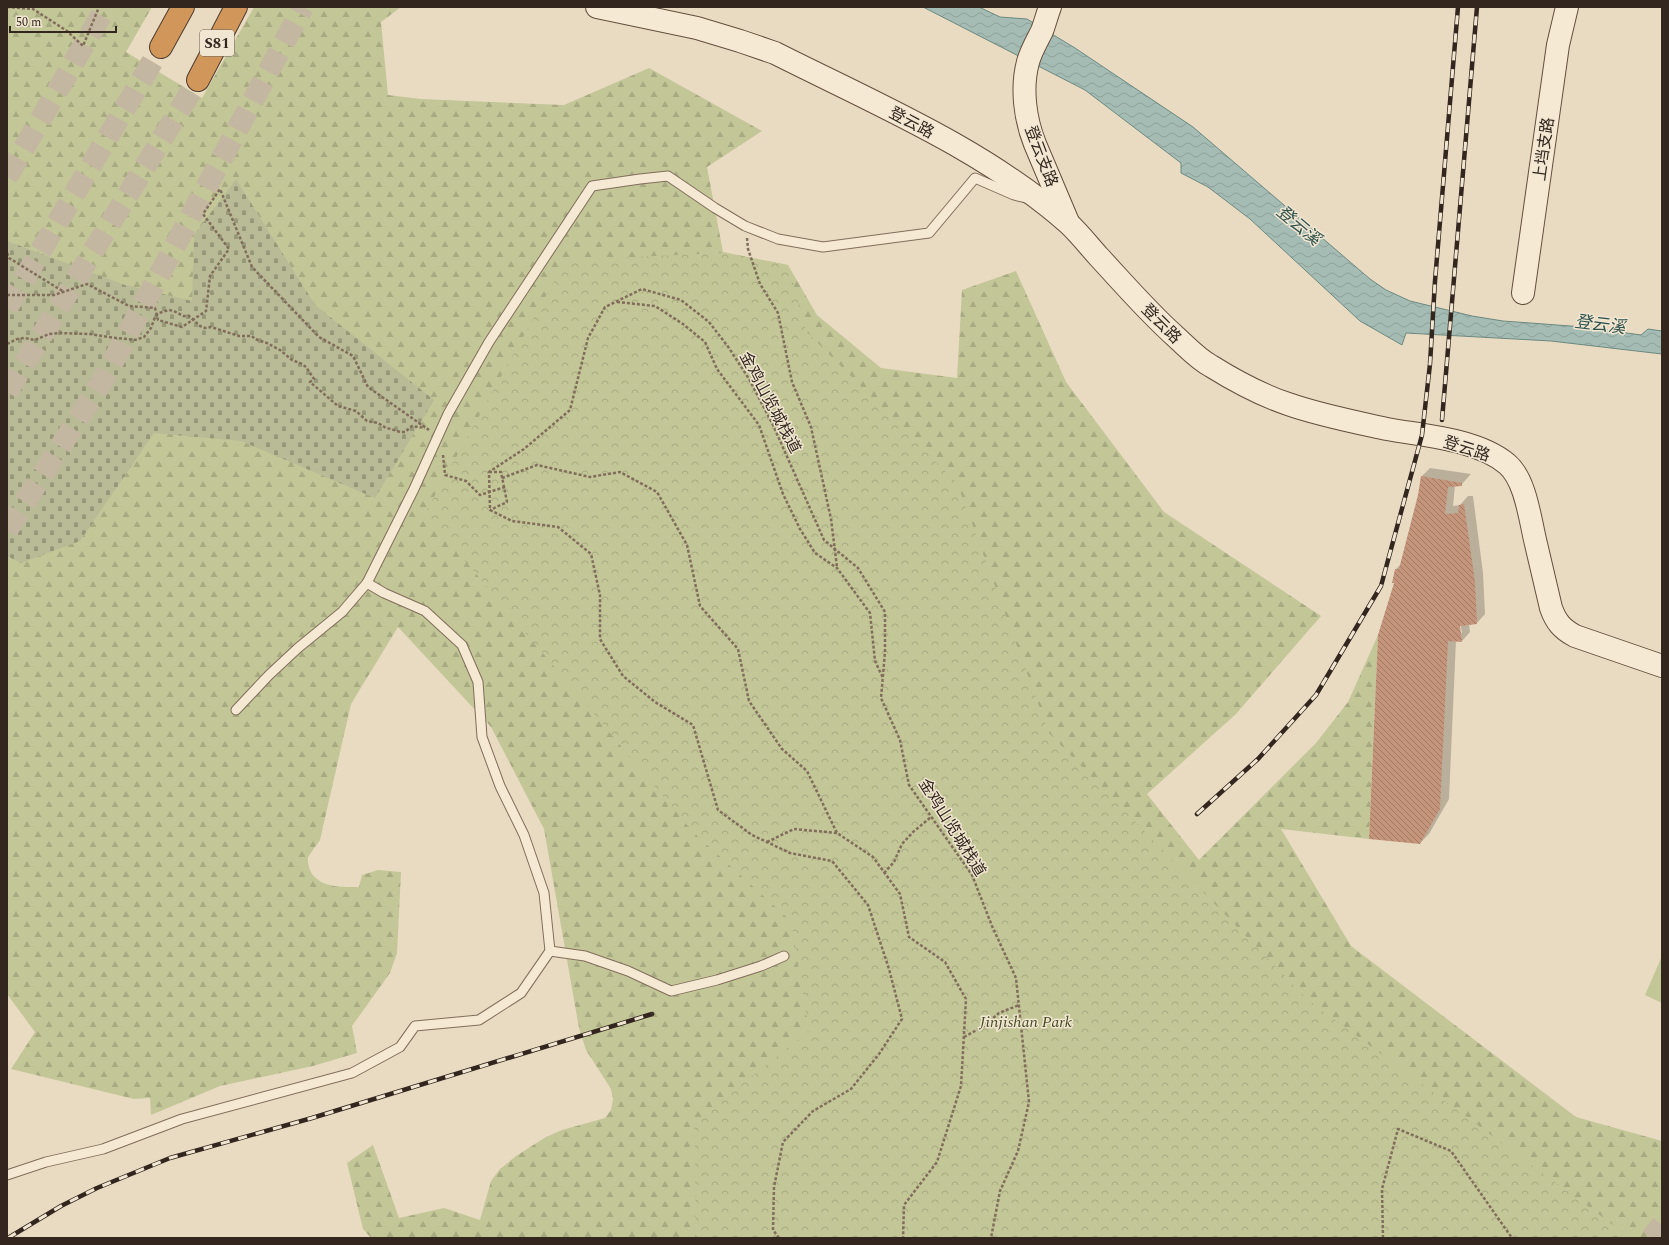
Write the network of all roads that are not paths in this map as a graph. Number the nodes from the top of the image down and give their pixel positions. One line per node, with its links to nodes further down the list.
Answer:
1 (183, 7): 6 (highway)
2 (236, 7): 7 (highway, S81)
3 (597, 7): 8 (street, 登云路)
4 (1050, 7): 9 (street, 登云支路)
5 (1567, 7): 10 (street, 上垱支路)
6 (161, 48)
7 (198, 80)
8 (1041, 202): 9 (street, 登云路); 11 (lane)
9 (1069, 225): 12 (street, 登云路)
10 (1523, 293)
11 (366, 583): 13 (lane); 14 (lane)
12 (1662, 666)
13 (236, 710)
14 (550, 951): 15 (lane); 16 (lane)
15 (784, 956)
16 (7, 1175)

